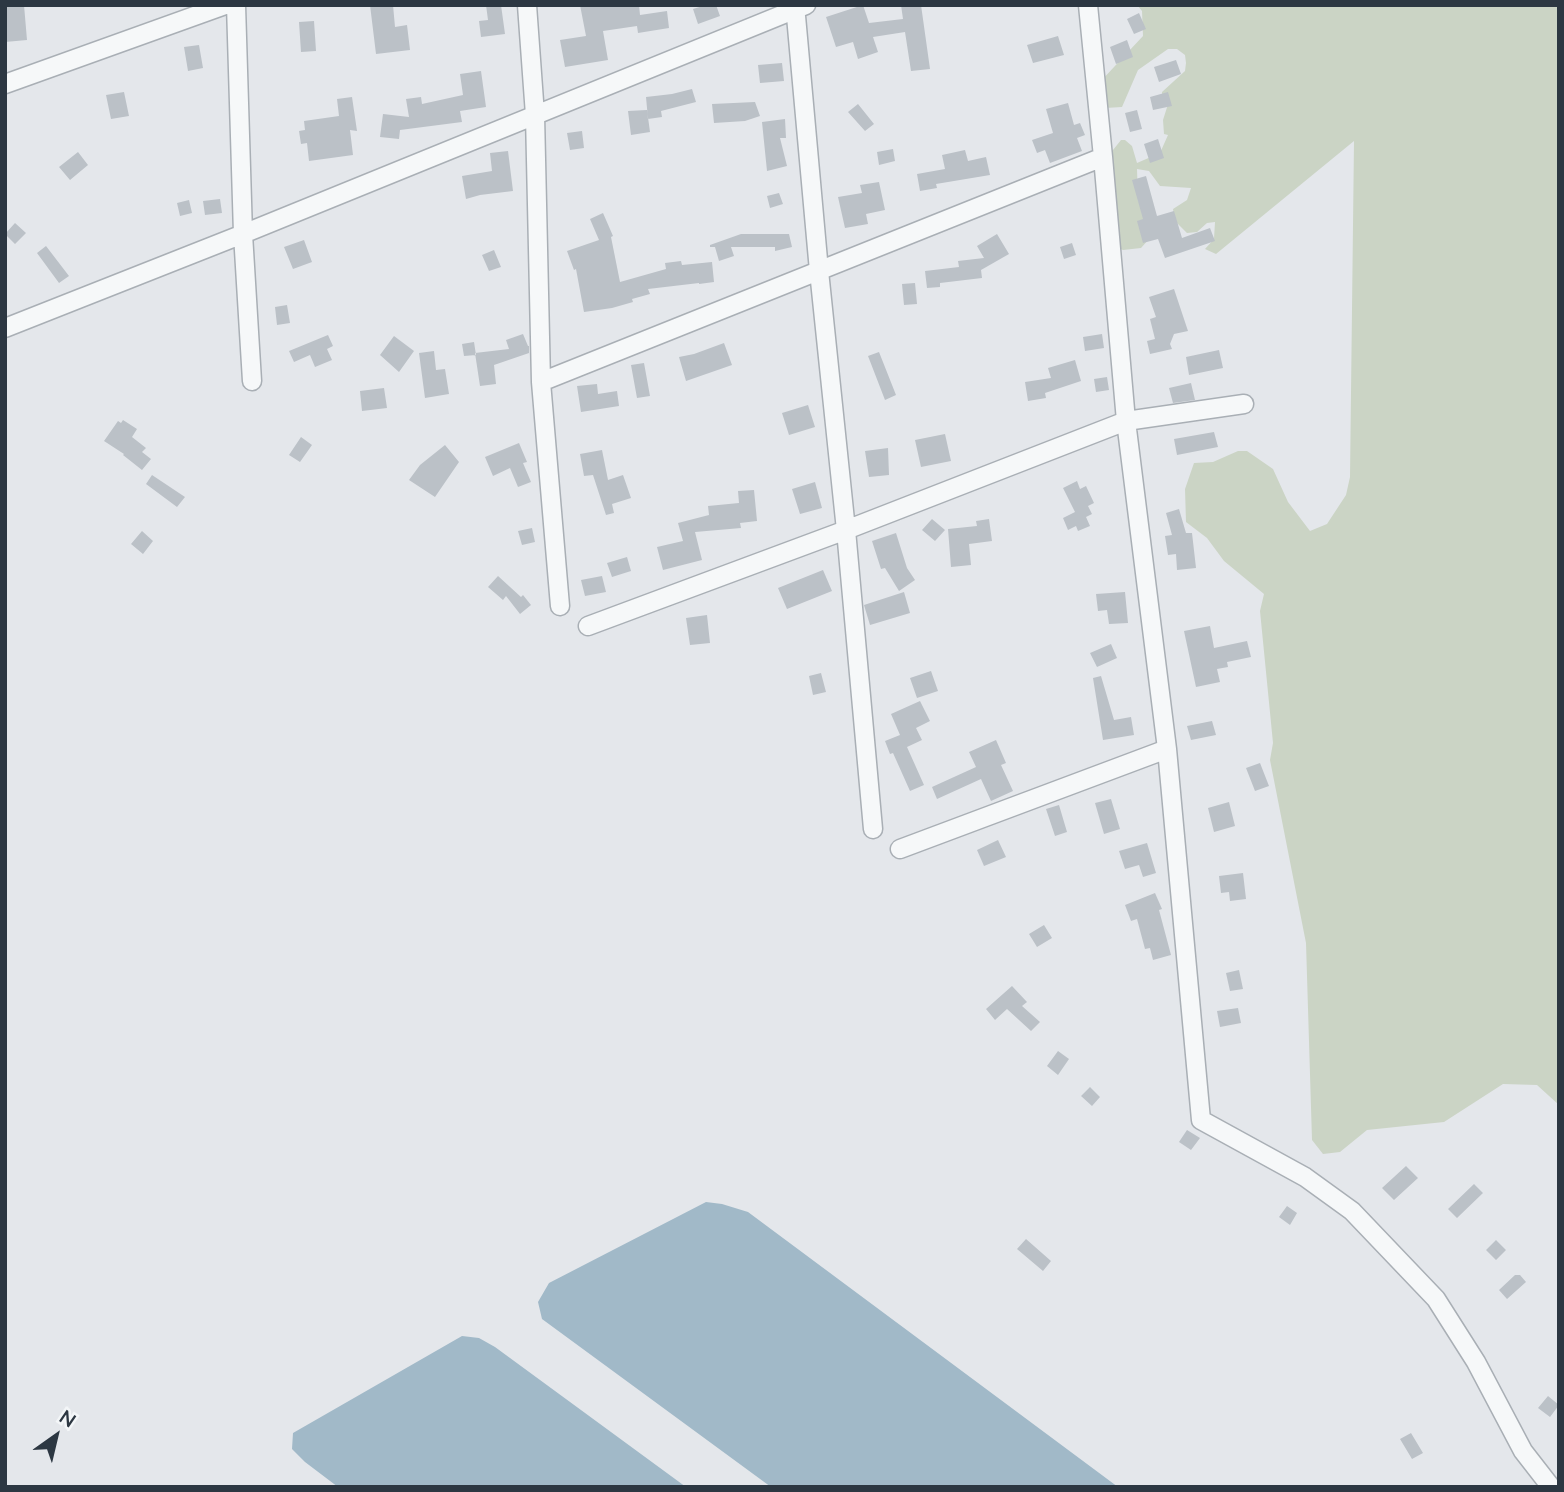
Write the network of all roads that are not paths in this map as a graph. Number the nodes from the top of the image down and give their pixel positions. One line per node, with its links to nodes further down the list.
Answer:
1 (225, 5): 6 (street)
2 (236, 5): 9 (street)
3 (527, 5): 7 (street)
4 (1088, 5): 8 (street)
5 (799, 7): 7 (street); 10 (street)
6 (5, 84)
7 (535, 115): 9 (street); 13 (street)
8 (1103, 157): 10 (street); 15 (street)
9 (243, 234): 11 (street); 12 (street)
10 (819, 271): 13 (street); 16 (street)
11 (5, 328)
12 (252, 381)
13 (541, 382): 17 (street)
14 (1244, 404): 15 (street)
15 (1126, 421): 16 (street); 19 (street)
16 (846, 530): 18 (street); 20 (street)
17 (560, 606)
18 (587, 626)
19 (1167, 750): 21 (street); 22 (street)
20 (873, 830)
21 (900, 849)
22 (1551, 1487)

